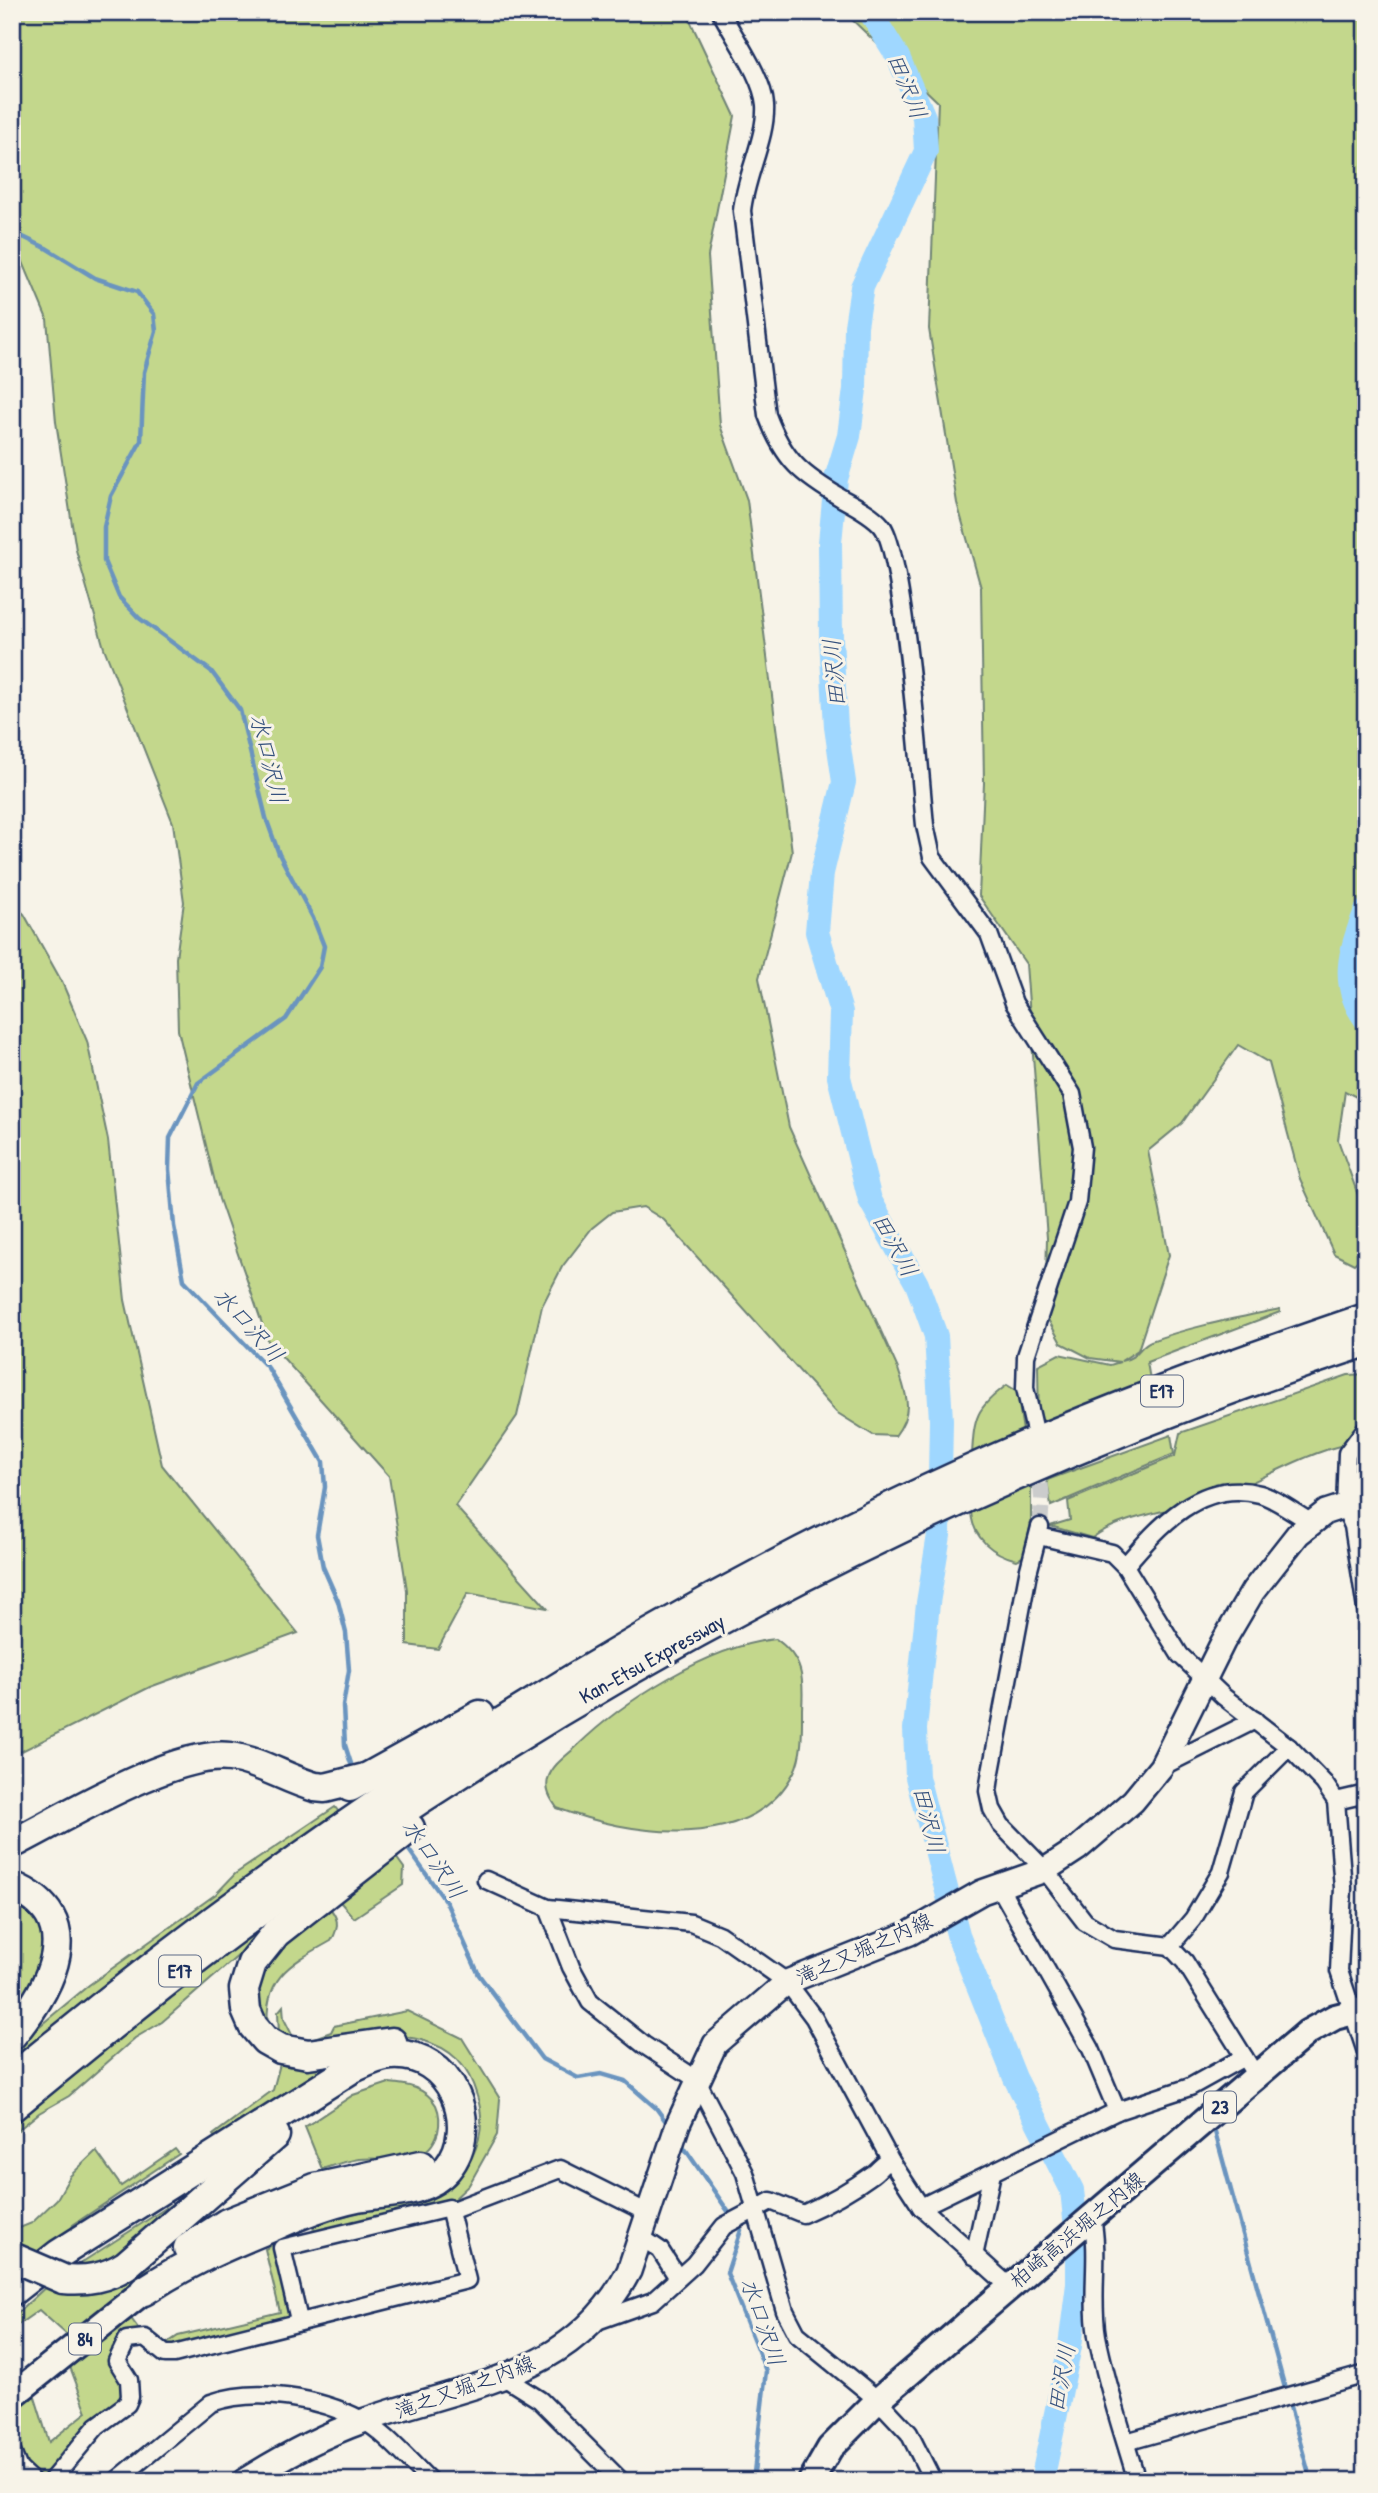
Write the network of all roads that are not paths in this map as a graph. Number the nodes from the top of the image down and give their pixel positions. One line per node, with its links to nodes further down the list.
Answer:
1 (721, 12): 4 (street)
2 (1366, 1318): 6 (highway, Kan-Etsu Expressway / E17)
3 (1366, 1342): 6 (highway, Kan-Etsu Expressway / E17)
4 (1034, 1427)
5 (1366, 1428): 7 (street)
6 (962, 1486): 9 (highway, Kan-Etsu Expressway / E17)
7 (1356, 1503): 8 (main road, 滝之又堀之内線); 11 (street)
8 (1312, 1523): 10 (street); 12 (main road, 滝之又堀之内線)
9 (882, 1525): 16 (highway, Kan-Etsu Expressway / E17); 16 (highway, Kan-Etsu Expressway / E17)
10 (1125, 1566): 12 (street); 21 (street)
11 (1366, 1609)
12 (1204, 1678): 13 (street); 15 (main road, 滝之又堀之内線)
13 (1255, 1720): 14 (street); 15 (street)
14 (1289, 1747): 18 (street); 26 (street)
15 (1161, 1767): 21 (main road, 滝之又堀之内線)
16 (415, 1788): 19 (highway); 19 (highway, Kan-Etsu Expressway / E17); 20 (highway)
17 (1366, 1794): 18 (street)
18 (1336, 1801): 28 (street)
19 (354, 1843): 32 (highway, Kan-Etsu Expressway / E17); 34 (highway, Kan-Etsu Expressway / E17); 38 (highway)
20 (12, 1844)
21 (1045, 1870): 24 (main road, 滝之又堀之内線); 26 (street)
22 (486, 1880): 25 (street)
23 (12, 1886): 29 (highway)
24 (990, 1889): 27 (main road, 滝之又堀之内線); 35 (street)
25 (548, 1908): 27 (street); 33 (street)
26 (1170, 1946): 31 (street)
27 (787, 1982): 33 (main road, 滝之又堀之内線); 37 (street)
28 (1360, 2010): 30 (street); 31 (main road, 柏崎高浜堀之内線 / 23)
29 (12, 2035)
30 (1366, 2052)
31 (1250, 2067): 35 (street); 44 (main road, 柏崎高浜堀之内線 / 23)
32 (12, 2079)
33 (696, 2079): 41 (street); 43 (main road, 滝之又堀之内線)
34 (12, 2107)
35 (1117, 2111): 39 (street)
36 (304, 2112): 47 (highway, bridge); 51 (highway); 52 (highway)
37 (891, 2161): 40 (street); 41 (street)
38 (446, 2169): 50 (highway); 51 (highway)
39 (992, 2173): 40 (street); 46 (street)
40 (921, 2207): 46 (street)
41 (757, 2208): 48 (street); 58 (street)
42 (450, 2211): 43 (street); 53 (street); 53 (street)
43 (648, 2213): 45 (main road, 滝之又堀之内線)
44 (1088, 2221): 49 (main road, 柏崎高浜堀之内線 / 23); 60 (street)
45 (640, 2237): 48 (street); 54 (main road, 滝之又堀之内線)
46 (974, 2256): 49 (street)
47 (12, 2257)
48 (678, 2278): 54 (street)
49 (1010, 2287): 58 (main road, 柏崎高浜堀之内線 / 23)
50 (12, 2291)
51 (144, 2291): 57 (main road, 84)
52 (12, 2308)
53 (299, 2320): 63 (street)
54 (594, 2322): 56 (main road, 滝之又堀之内線)
55 (1366, 2374): 60 (street)
56 (502, 2376): 59 (main road, 滝之又堀之内線); 67 (street)
57 (19, 2391)
58 (878, 2400): 68 (main road, 柏崎高浜堀之内線 / 23); 69 (street)
59 (364, 2421): 64 (street); 65 (main road, 滝之又堀之内線); 66 (street)
60 (1126, 2442): 70 (street)
61 (12, 2452): 62 (street)
62 (32, 2481)
63 (51, 2481)
64 (116, 2481)
65 (244, 2481)
66 (430, 2481)
67 (621, 2481)
68 (811, 2481)
69 (933, 2481)
70 (1137, 2481)

